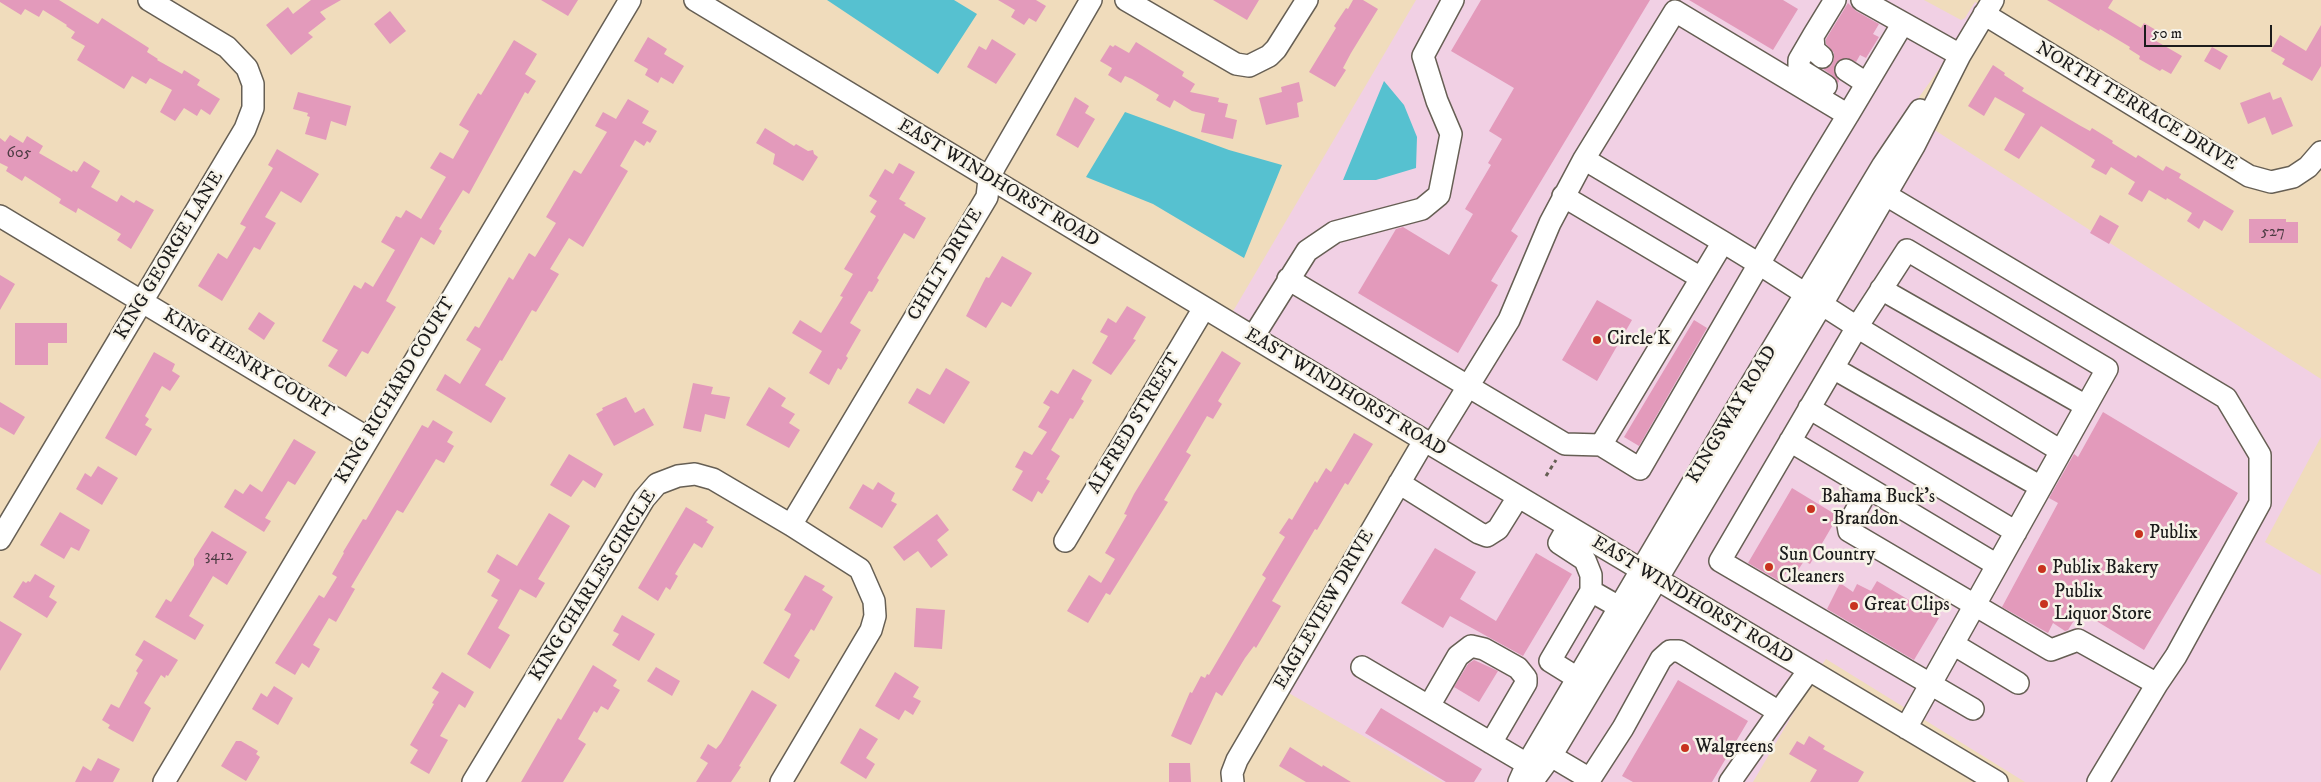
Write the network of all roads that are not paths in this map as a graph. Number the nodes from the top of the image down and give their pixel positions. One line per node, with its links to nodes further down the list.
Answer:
1 (149, 0): 30 (street, KING GEORGE LANE)
2 (630, 0): 38 (street, KING RICHARD COURT)
3 (695, 0): 20 (street, EAST WINDHORST ROAD)
4 (1090, 0): 20 (street, CHILT DRIVE)
5 (1126, 0): 6 (street)
6 (1306, 0)
7 (1453, 0): 27 (street)
8 (1835, 0): 12 (street)
9 (1862, 0): 11 (street)
10 (1989, 7): 13 (street, KINGSWAY ROAD); 18 (street, NORTH TERRACE DRIVE)
11 (1903, 23): 13 (street); 16 (street)
12 (1812, 36): 14 (street); 17 (street)
13 (1960, 55): 21 (street, KINGSWAY ROAD); 29 (street, KINGSWAY ROAD)
14 (1822, 56)
15 (1846, 70): 16 (street)
16 (1866, 83): 17 (street)
17 (1851, 109): 19 (street, EAGLEVIEW DRIVE); 25 (street)
18 (2321, 152)
19 (1584, 158): 22 (street, EAGLEVIEW DRIVE); 24 (street)
20 (989, 179): 31 (street, EAST WINDHORST ROAD); 47 (street, CHILT DRIVE)
21 (1886, 195): 29 (street, KINGSWAY ROAD); 63 (street)
22 (1564, 196): 26 (street); 35 (street, EAGLEVIEW DRIVE)
23 (0, 216): 30 (street, KING HENRY COURT)
24 (1723, 242): 25 (street); 26 (street)
25 (1759, 264): 29 (street); 41 (street)
26 (1702, 278): 41 (street)
27 (1288, 280): 33 (street); 35 (street)
28 (1881, 289): 32 (street); 36 (street); 36 (street)
29 (1815, 299): 32 (street); 53 (street, KINGSWAY ROAD)
30 (143, 302): 38 (street, KING HENRY COURT); 50 (street, KING GEORGE LANE)
31 (1204, 308): 33 (street, EAST WINDHORST ROAD); 51 (street, ALFRED STREET)
32 (1857, 327): 34 (street); 42 (street)
33 (1253, 338): 40 (street, EAST WINDHORST ROAD)
34 (1833, 368): 37 (street); 44 (street)
35 (1468, 387): 40 (street, EAGLEVIEW DRIVE); 41 (street)
36 (2086, 406): 42 (street)
37 (1809, 408): 39 (street); 49 (street)
38 (368, 438): 72 (street, KING RICHARD COURT)
39 (1790, 442): 45 (street); 61 (street)
40 (1428, 443): 43 (street, EAGLEVIEW DRIVE); 46 (street, EAST WINDHORST ROAD)
41 (1601, 445)
42 (2062, 451): 44 (street)
43 (1399, 483): 46 (street); 75 (street, EAGLEVIEW DRIVE)
44 (2041, 487): 49 (street)
45 (1868, 489): 52 (street); 55 (street)
46 (1518, 497): 48 (street, EAST WINDHORST ROAD)
47 (791, 525): 73 (street, KING CHARLES CIRCLE); 74 (street, KING CHARLES CIRCLE)
48 (1568, 527): 53 (street, EAST WINDHORST ROAD); 54 (street)
49 (2016, 532): 52 (street)
50 (0, 539)
51 (1065, 541)
52 (1997, 565): 55 (street)
53 (1649, 575): 56 (street, KINGSWAY ROAD); 59 (street, EAST WINDHORST ROAD); 69 (street, KINGSWAY ROAD)
54 (1590, 591): 56 (street); 60 (street)
55 (1974, 606): 57 (street); 63 (street)
56 (1619, 607): 60 (street, KINGSWAY ROAD)
57 (1953, 644): 61 (street); 62 (street)
58 (1362, 667): 64 (street)
59 (1809, 670): 66 (street); 67 (street, EAST WINDHORST ROAD)
60 (1579, 678): 70 (street, KINGSWAY ROAD)
61 (1931, 683): 65 (street); 67 (street)
62 (2018, 683)
63 (2157, 684): 78 (street)
64 (1429, 706): 68 (street); 68 (street)
65 (1973, 708)
66 (1779, 712): 71 (street); 76 (street)
67 (1906, 728): 77 (street, EAST WINDHORST ROAD)
68 (1491, 743): 70 (street)
69 (1551, 756): 70 (street, KINGSWAY ROAD); 71 (street)
70 (1526, 776)
71 (1593, 780)
72 (164, 782)
73 (473, 782)
74 (781, 782)
75 (1232, 782)
76 (1730, 782)
77 (1997, 782)
78 (2098, 782)

